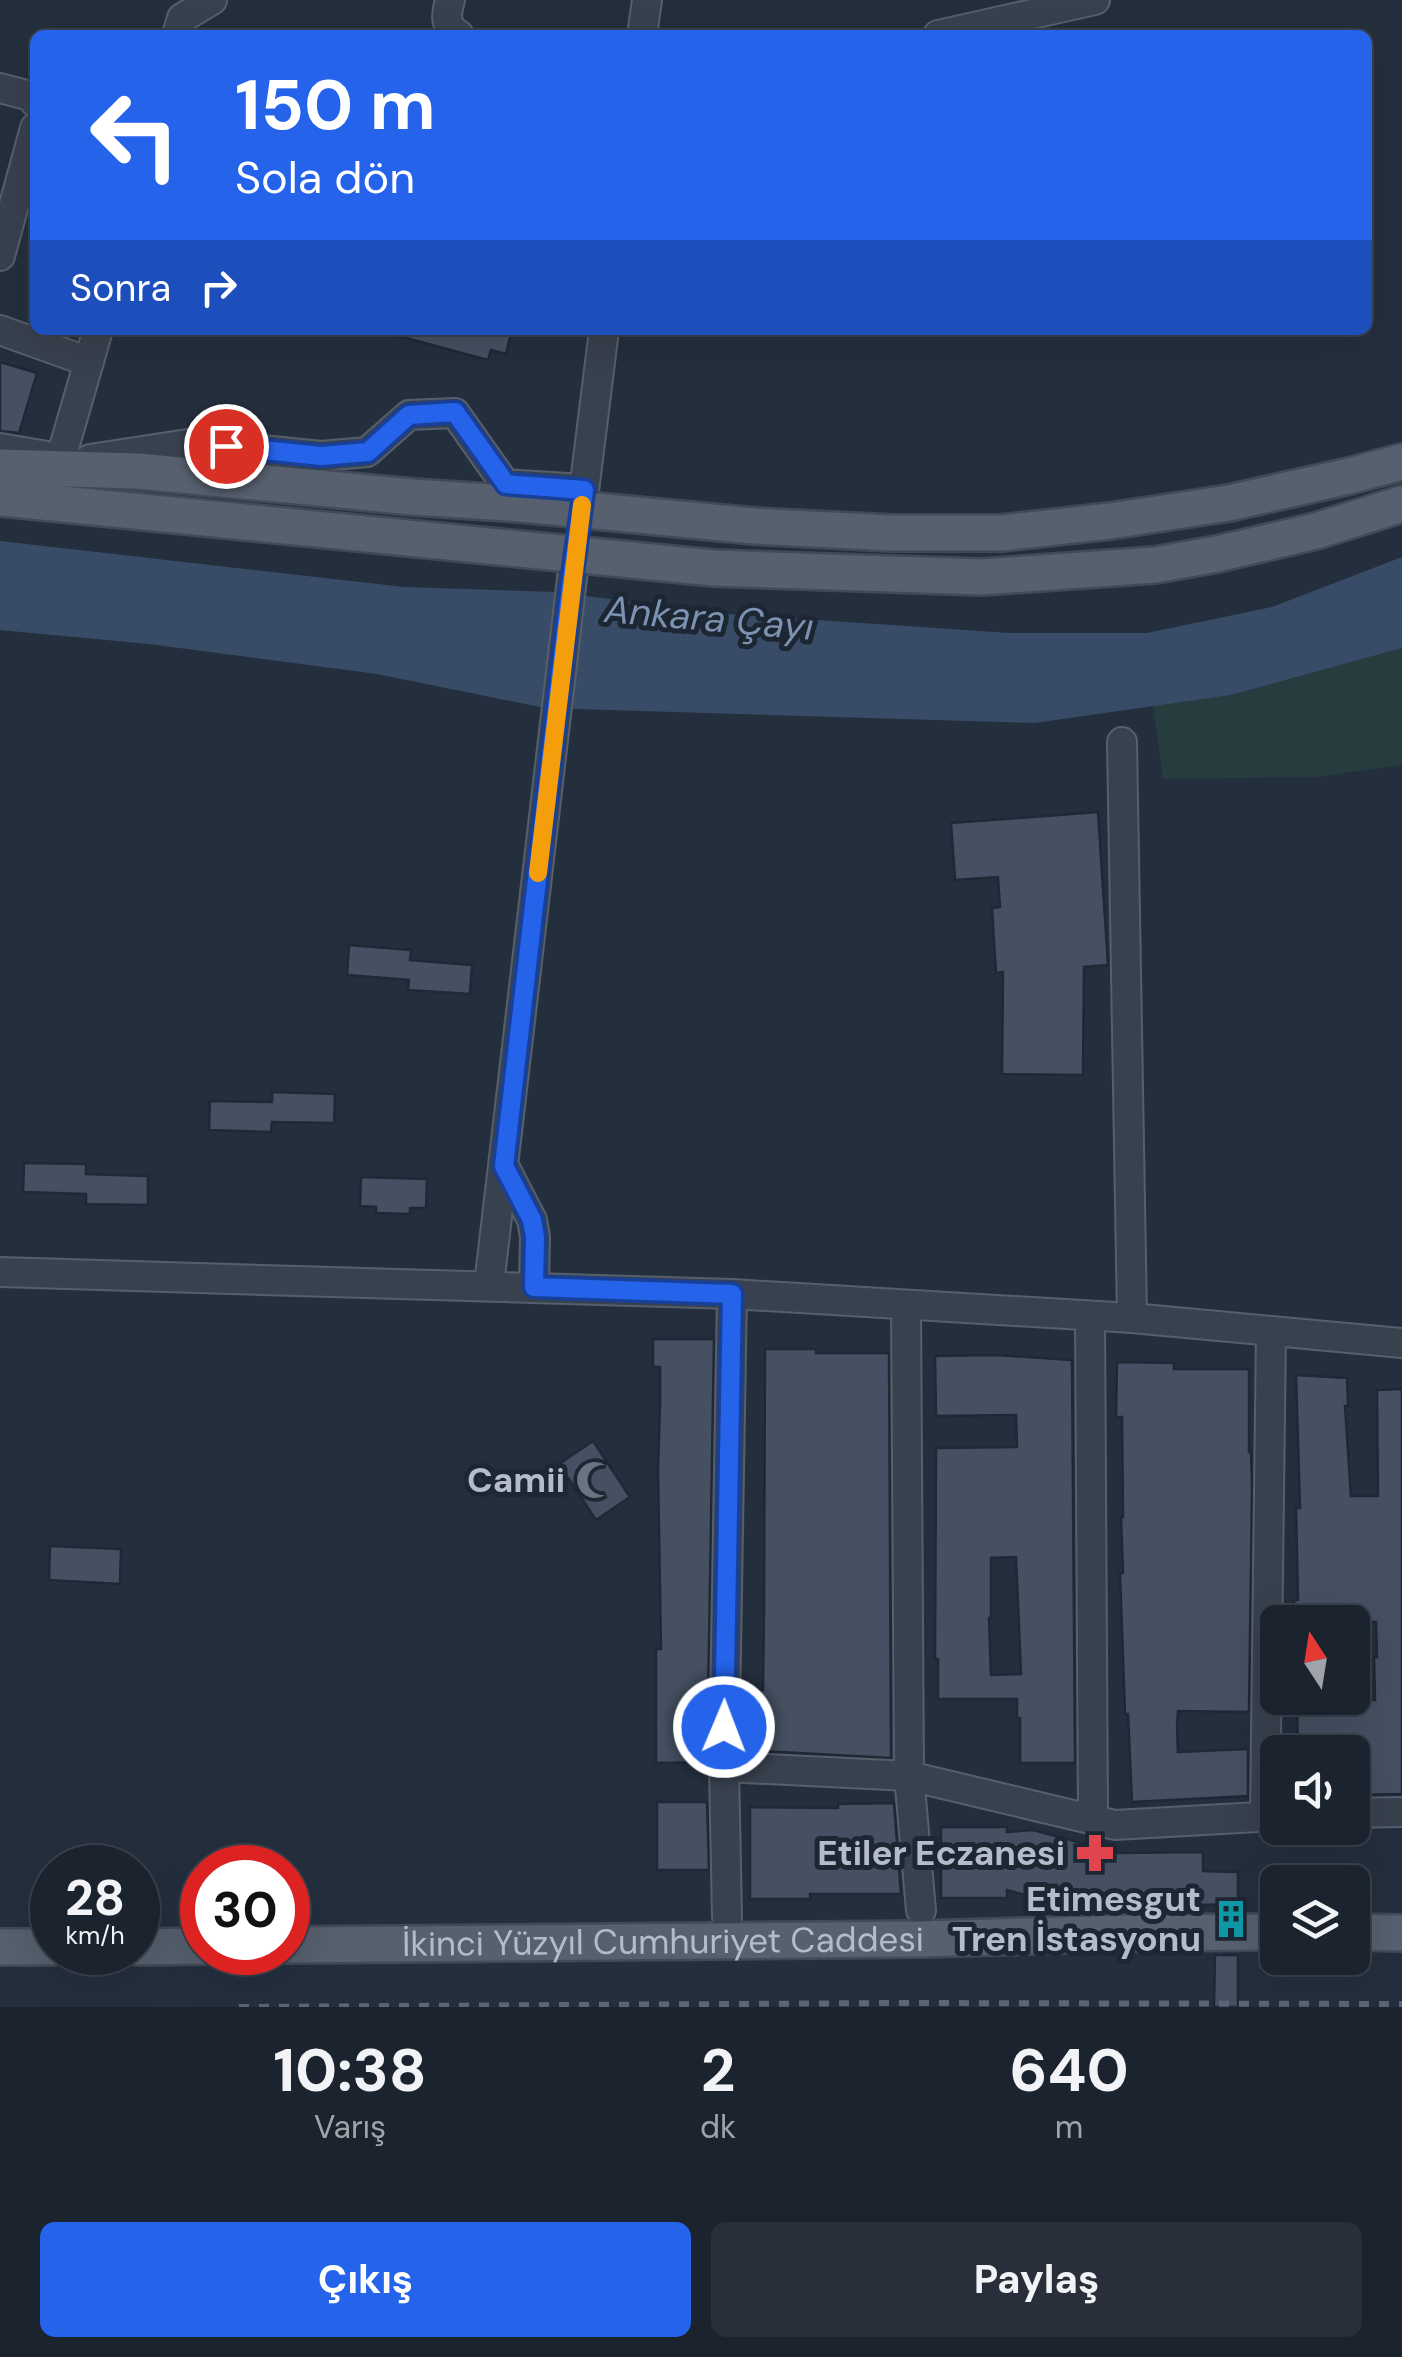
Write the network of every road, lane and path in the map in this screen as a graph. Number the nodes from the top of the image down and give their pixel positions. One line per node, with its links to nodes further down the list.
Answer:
1 (212, 0): 5 (street)
2 (450, 0): 6 (street)
3 (646, 0): 7 (street)
4 (1095, 0): 8 (street)
5 (178, 30)
6 (450, 30)
7 (643, 30)
8 (960, 30)
9 (0, 88): 10 (street)
10 (30, 96)
11 (30, 146): 12 (street)
12 (0, 256)
13 (0, 330): 16 (street)
14 (97, 335): 16 (street)
15 (603, 335): 22 (street)
16 (89, 362): 18 (street)
17 (0, 448): 18 (street)
18 (61, 458): 22 (street)
19 (1402, 462): 22 (main road)
20 (0, 467): 22 (main road)
21 (0, 498): 24 (main road)
22 (583, 499): 24 (main road)
23 (1402, 504): 24 (main road)
24 (573, 569): 26 (street)
25 (1122, 742): 33 (street)
26 (504, 1166): 28 (street); 29 (street)
27 (0, 1272): 28 (street)
28 (490, 1285): 29 (street)
29 (534, 1287): 30 (street)
30 (732, 1294): 31 (street); 37 (street)
31 (906, 1305): 32 (street); 38 (street)
32 (1090, 1316): 33 (street); 42 (street)
33 (1132, 1318): 34 (street)
34 (1271, 1331): 35 (street); 36 (street)
35 (1402, 1342)
36 (1271, 1735)
37 (724, 1766): 38 (street); 44 (street)
38 (908, 1776): 42 (street); 43 (street)
39 (1402, 1812): 40 (street)
40 (1370, 1813)
41 (1260, 1818): 42 (street)
42 (1093, 1819)
43 (921, 1910)
44 (727, 1917)
45 (1260, 1932): 48 (main road, İkinci Yüzyıl Cumhuriyet Caddesi)
46 (1370, 1932): 47 (main road)
47 (1402, 1933)
48 (310, 1945)
49 (0, 1948): 50 (main road)
50 (30, 1948)

